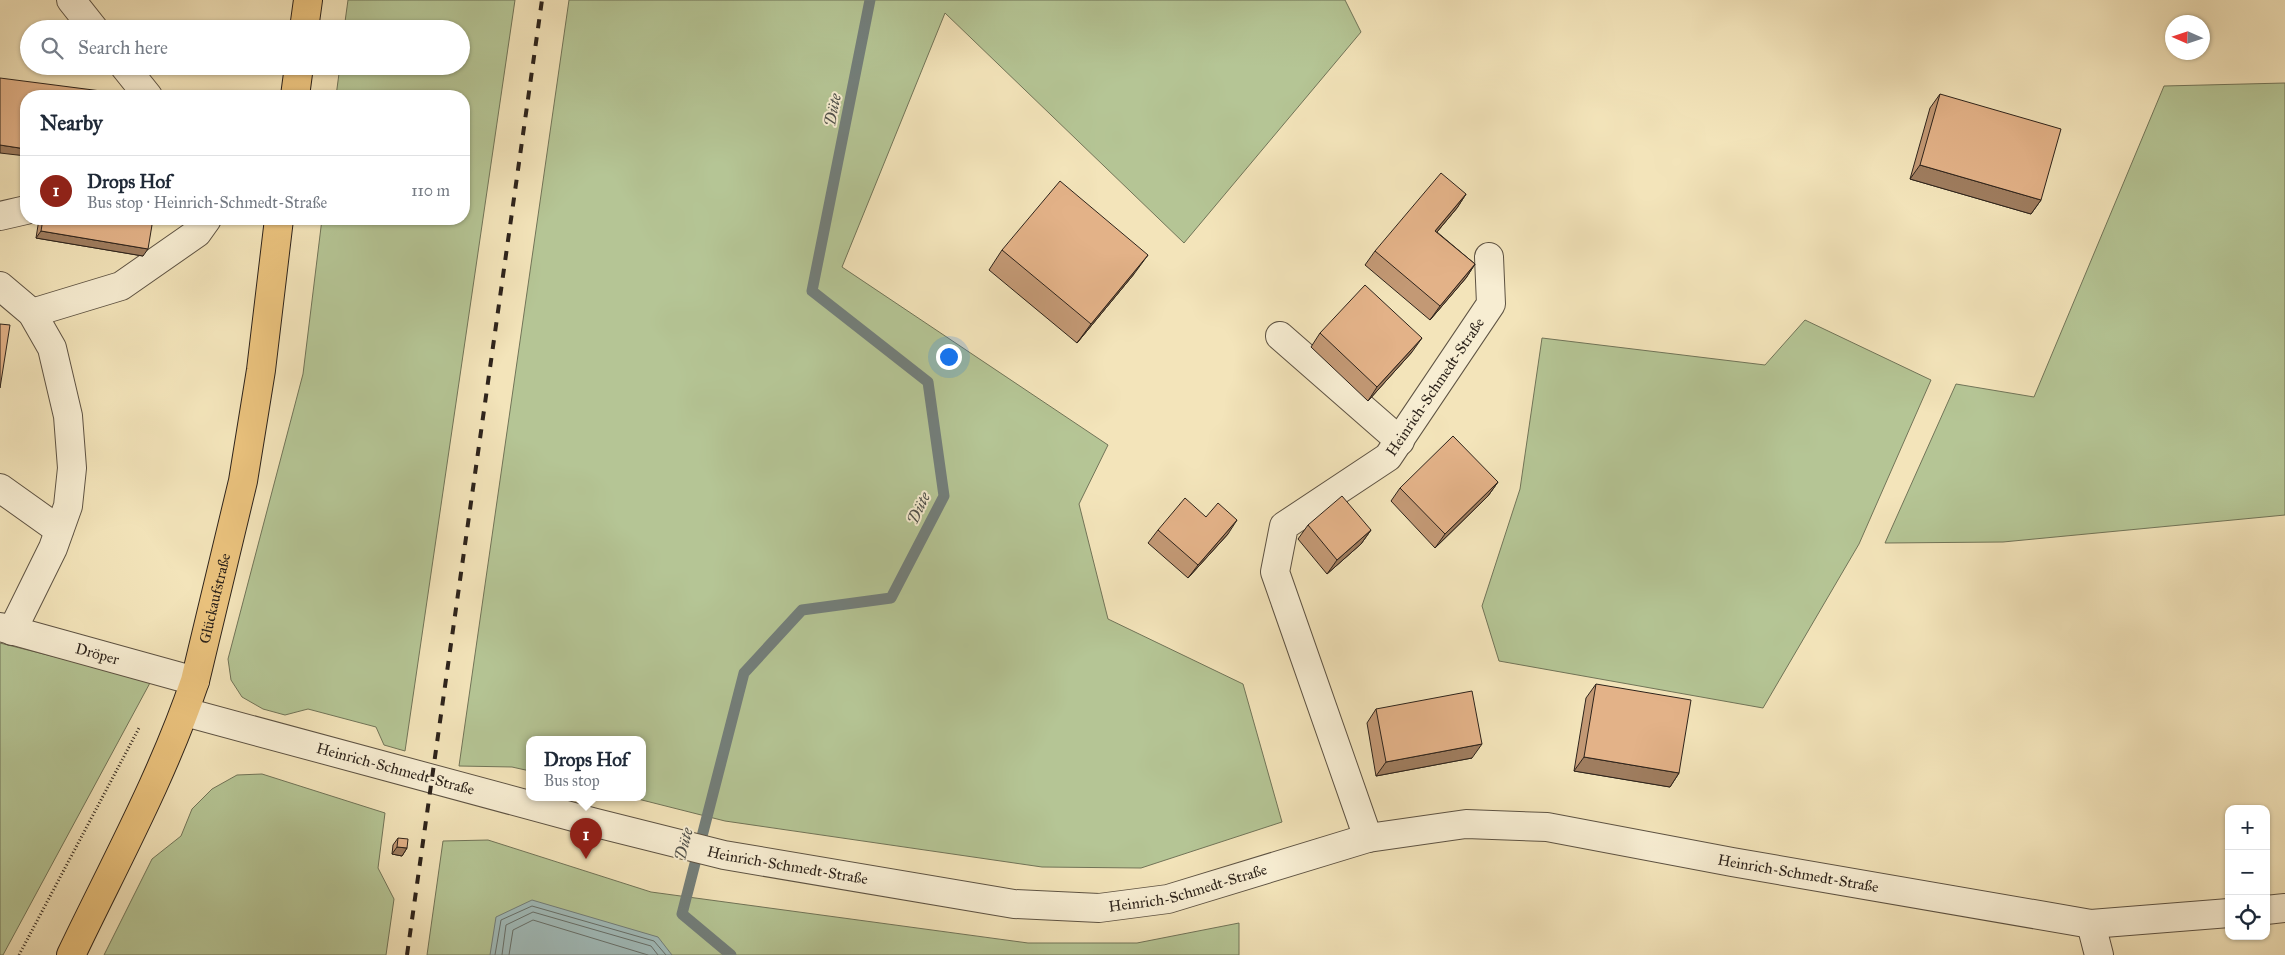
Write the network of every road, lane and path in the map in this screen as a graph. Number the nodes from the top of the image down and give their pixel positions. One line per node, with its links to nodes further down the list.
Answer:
1 (71, 0): 3 (street)
2 (308, 0): 4 (main road)
3 (87, 20)
4 (305, 20)
5 (131, 75): 7 (street)
6 (298, 75): 8 (main road)
7 (143, 90)
8 (296, 90)
9 (20, 211): 10 (street)
10 (0, 216)
11 (203, 225): 15 (street)
12 (277, 225): 21 (main road, Glückaufstraße)
13 (1489, 257): 17 (street, Heinrich-Schmedt-Straße)
14 (0, 286): 15 (street)
15 (32, 313): 19 (street)
16 (1280, 336): 17 (street)
17 (1400, 441): 24 (street, Heinrich-Schmedt-Straße)
18 (0, 488): 19 (street)
19 (59, 530): 20 (street)
20 (6, 629): 21 (street, Dröper)
21 (195, 681): 22 (main road, Glückaufstraße)
22 (185, 712): 24 (street, Heinrich-Schmedt-Straße); 30 (main road, Glückaufstraße)
23 (139, 726): 29 (path)
24 (1368, 838): 28 (street, Heinrich-Schmedt-Straße)
25 (2285, 908): 26 (street)
26 (2270, 910)
27 (2225, 913): 28 (street, Heinrich-Schmedt-Straße)
28 (2091, 924): 31 (street)
29 (19, 955)
30 (71, 955)
31 (2099, 955)

